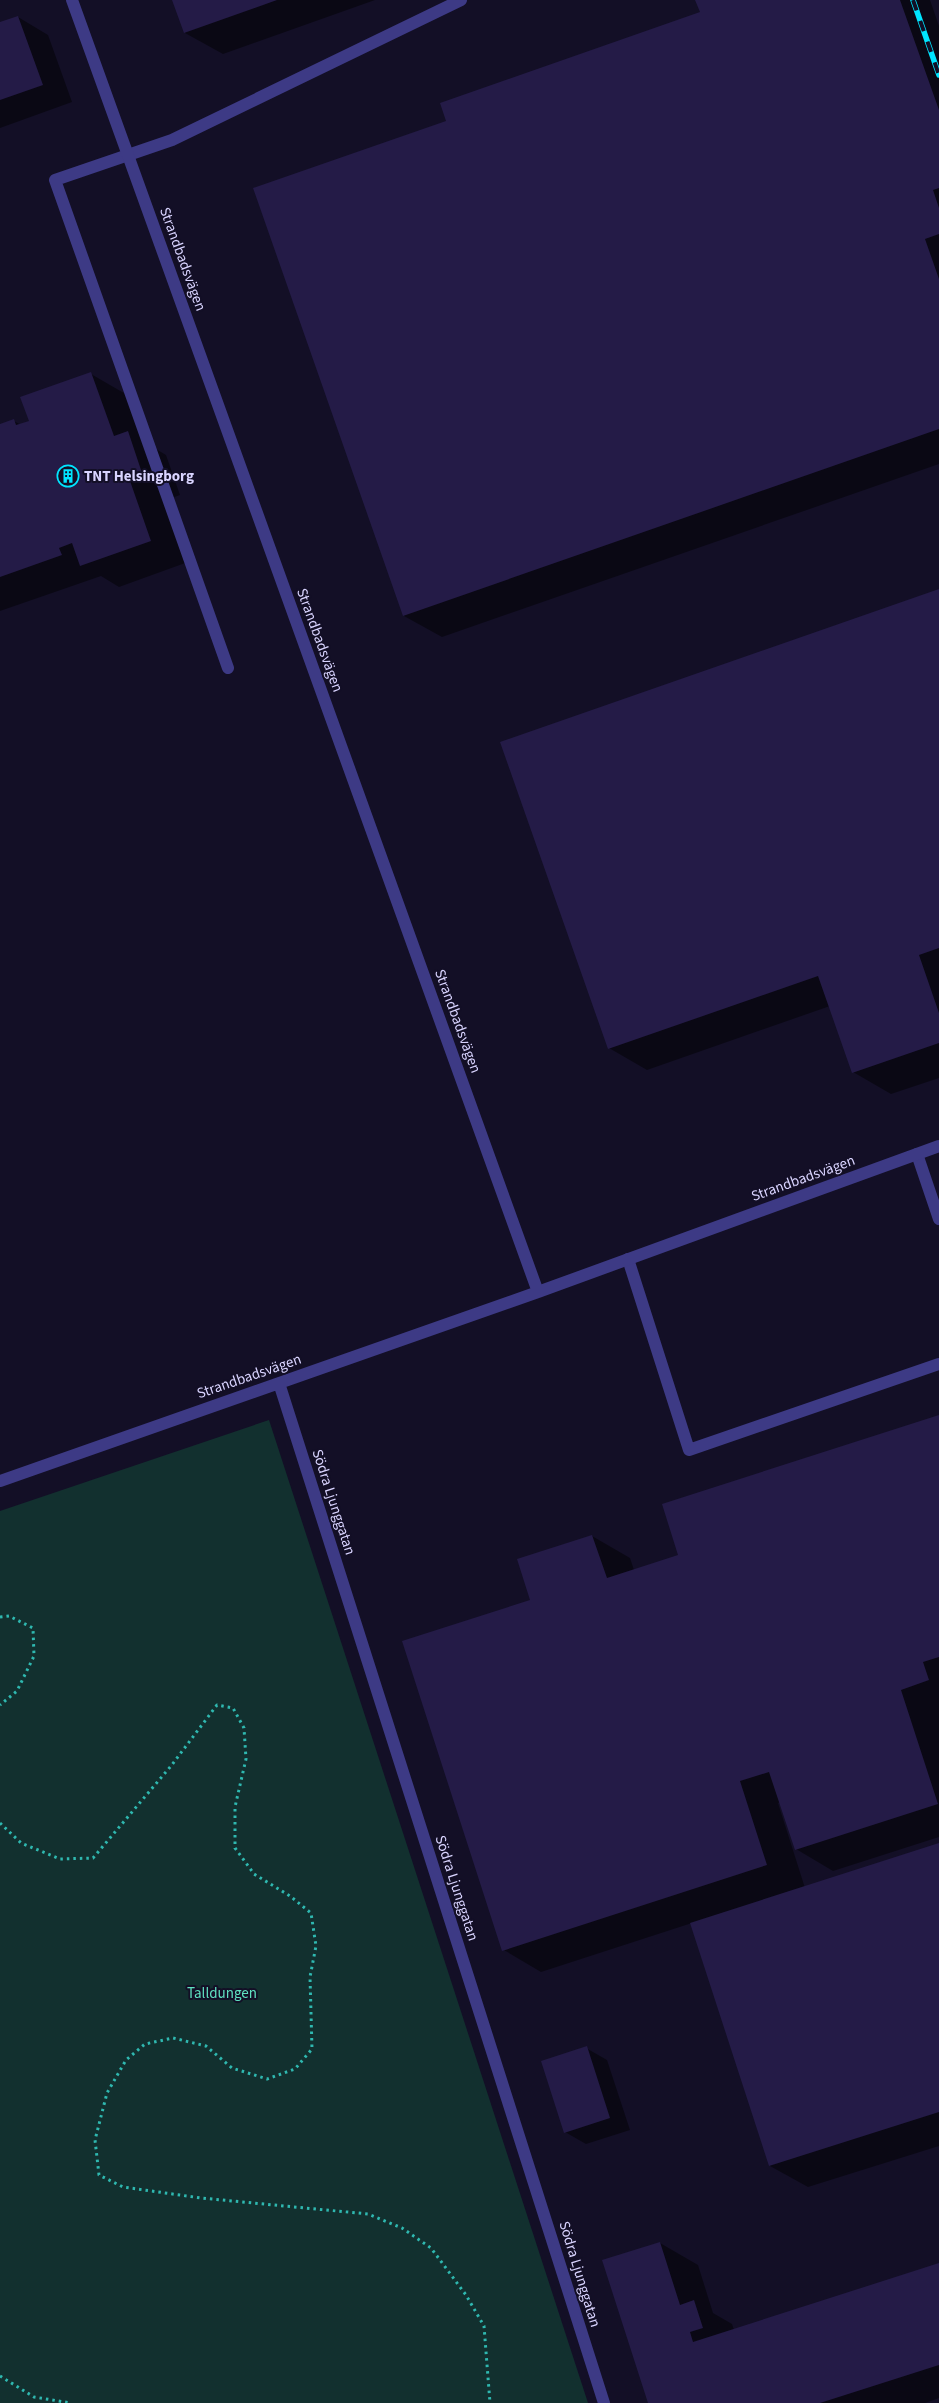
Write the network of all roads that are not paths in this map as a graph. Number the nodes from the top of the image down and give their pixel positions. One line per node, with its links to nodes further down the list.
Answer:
1 (72, 0): 3 (street, Strandbadsvägen)
2 (461, 0): 3 (street)
3 (129, 156): 4 (street); 9 (street, Strandbadsvägen)
4 (228, 668)
5 (939, 1146): 6 (street, Strandbadsvägen)
6 (917, 1154): 7 (street); 8 (street, Strandbadsvägen)
7 (939, 1220)
8 (628, 1259): 9 (street, Strandbadsvägen); 10 (street)
9 (538, 1292): 11 (street, Strandbadsvägen)
10 (939, 1364)
11 (279, 1383): 12 (street, Strandbadsvägen); 13 (street, Södra Ljunggatan)
12 (0, 1481)
13 (604, 2403)

